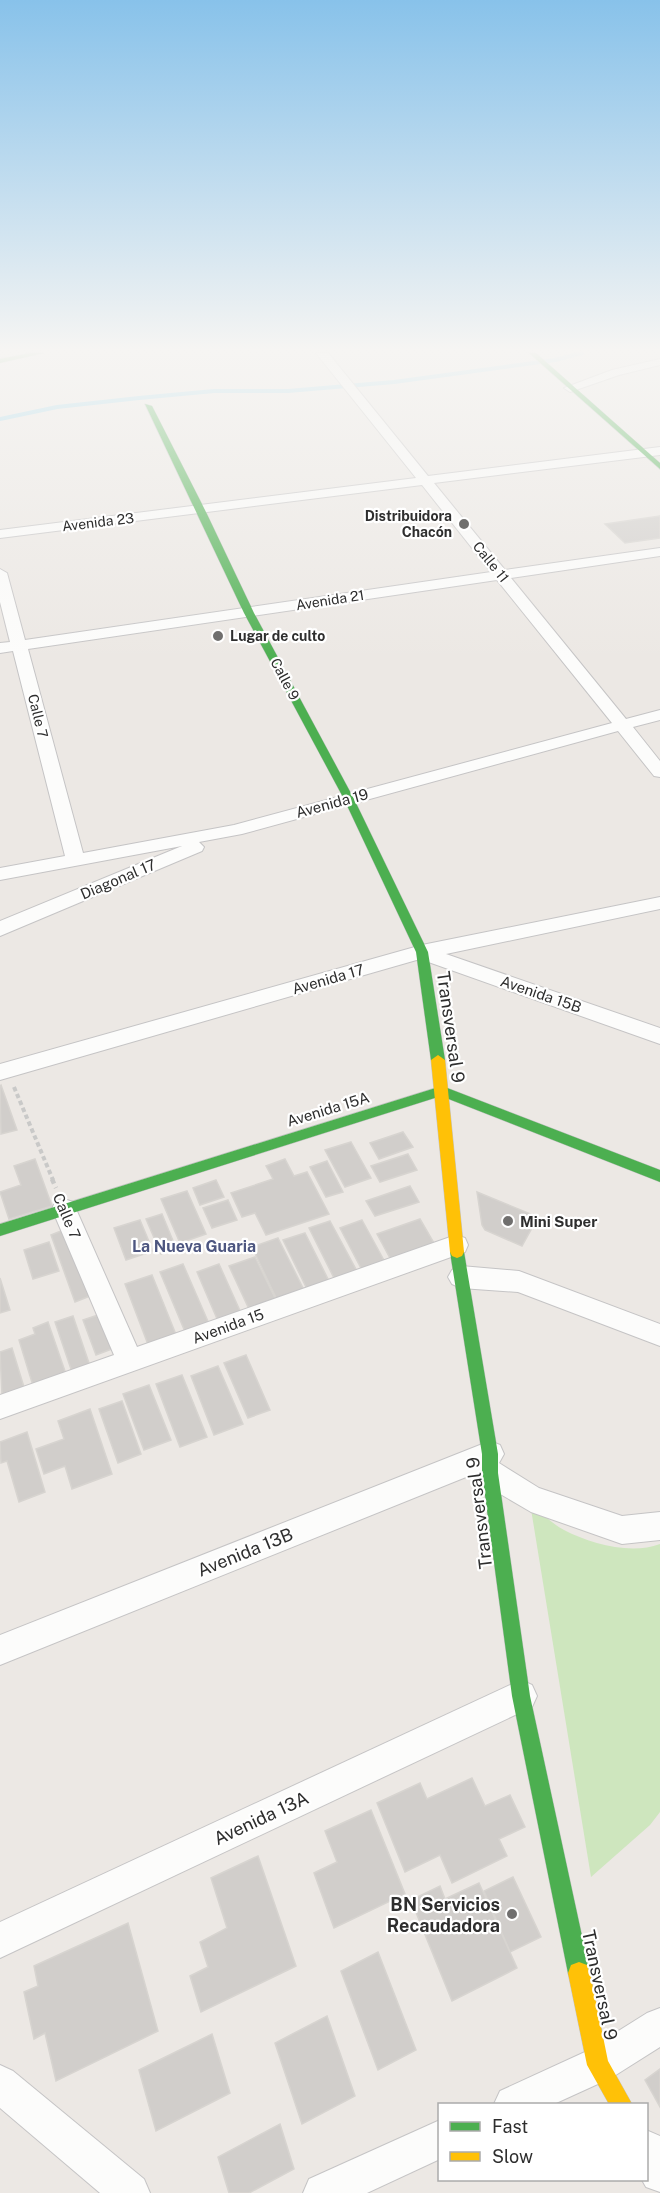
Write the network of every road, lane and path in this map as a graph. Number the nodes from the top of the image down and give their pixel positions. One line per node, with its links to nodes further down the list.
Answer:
1 (173, 455): 7 (street, Calle 9)
2 (405, 455): 6 (street, Calle 11)
3 (625, 455): 6 (street, Avenida 23)
4 (648, 455): 5 (street)
5 (660, 466)
6 (424, 479): 7 (street, Avenida 23); 11 (street, Calle 11)
7 (201, 510): 8 (street, Avenida 23); 12 (street, Calle 9)
8 (0, 534)
9 (660, 552): 11 (street, Avenida 21)
10 (0, 573): 13 (street, Calle 7)
11 (501, 574): 12 (street, Avenida 21); 16 (street, Calle 11)
12 (249, 613): 13 (street, Avenida 21); 18 (street, Calle 9)
13 (20, 645): 14 (street, Avenida 21); 20 (street, Calle 7)
14 (0, 648)
15 (660, 715): 16 (street, Avenida 19)
16 (622, 724): 17 (street, Calle 11); 18 (street, Avenida 19)
17 (660, 772)
18 (349, 799): 19 (street, Avenida 19); 24 (street, Calle 9)
19 (236, 830): 20 (street, Avenida 19); 23 (street, Diagonal 17)
20 (75, 859): 21 (street, Avenida 19)
21 (0, 874)
22 (660, 903): 24 (street, Avenida 17)
23 (0, 929)
24 (422, 952): 25 (street, Avenida 15B); 26 (street, Avenida 17); 27 (street, Transversal 9)
25 (660, 1036)
26 (3, 1071): 29 (path, Calle 7)
27 (442, 1091): 28 (street); 29 (street, Avenida 15A); 31 (street, Transversal 9)
28 (660, 1176)
29 (64, 1209): 30 (street, Avenida 15A); 34 (street, Calle 7)
30 (0, 1230)
31 (456, 1245): 32 (street, Transversal 9); 34 (street, Avenida 15)
32 (461, 1277): 33 (street); 36 (street, Transversal 9)
33 (660, 1335)
34 (130, 1361): 35 (street, Avenida 15)
35 (0, 1407)
36 (490, 1463): 37 (street); 38 (street, Avenida 13B); 39 (street, Transversal 9)
37 (660, 1526)
38 (0, 1650)
39 (521, 1696): 40 (street, Avenida 13A); 42 (street, Transversal 9)
40 (0, 1940)
41 (660, 2026): 42 (street)
42 (598, 2065): 44 (street); 45 (street, Transversal 9)
43 (0, 2084): 49 (street)
44 (515, 2103)
45 (620, 2103)
46 (438, 2140): 50 (street)
47 (648, 2153): 48 (street)
48 (660, 2173)
49 (130, 2193)
50 (323, 2193)

